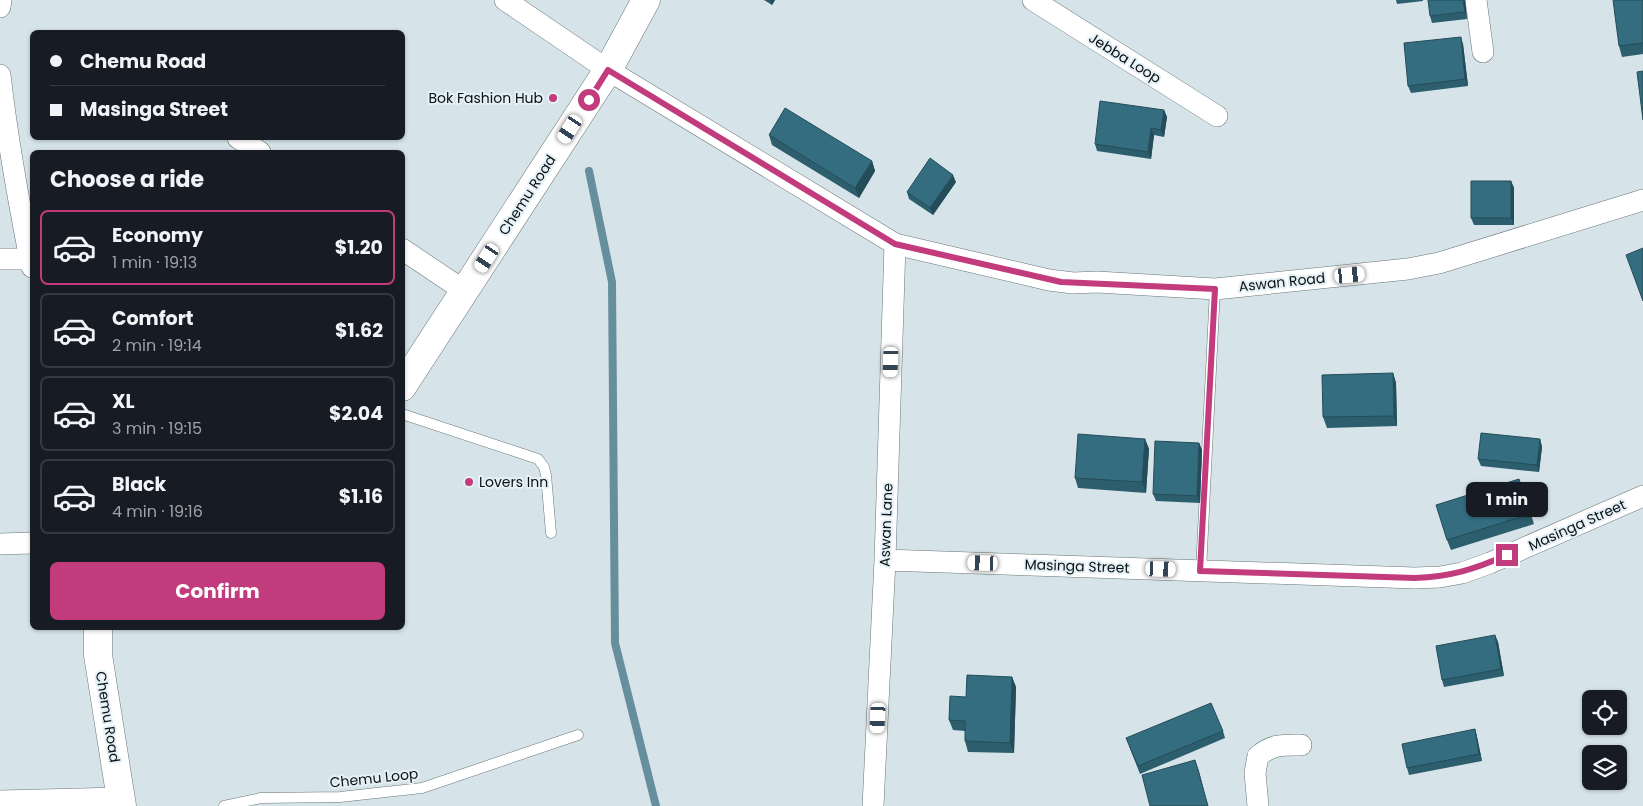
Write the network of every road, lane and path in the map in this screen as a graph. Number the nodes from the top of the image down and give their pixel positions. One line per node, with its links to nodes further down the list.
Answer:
1 (1, 0): 6 (street)
2 (505, 0): 8 (street, Aswan Road)
3 (646, 0): 8 (street, Chemu Road)
4 (1032, 0): 10 (street, Jebba Loop)
5 (1476, 0): 7 (street)
6 (0, 6)
7 (1483, 52)
8 (608, 70): 14 (street, Aswan Road); 20 (street, Chemu Road)
9 (0, 75): 16 (street)
10 (1217, 116)
11 (241, 140): 12 (street)
12 (257, 150)
13 (1643, 200): 19 (street, Aswan Road)
14 (895, 244): 19 (street, Aswan Road); 27 (street, Aswan Lane)
15 (405, 251): 20 (street)
16 (30, 254)
17 (0, 259): 18 (street)
18 (30, 263)
19 (1215, 289): 28 (lane)
20 (466, 292): 21 (street, Chemu Road)
21 (405, 383)
22 (405, 415): 24 (lane)
23 (1643, 496): 28 (street, Masinga Street)
24 (551, 533)
25 (0, 544): 26 (street)
26 (30, 544)
27 (885, 560): 28 (street, Masinga Street); 36 (street, Aswan Lane)
28 (1200, 571)
29 (98, 630): 33 (street, Chemu Road)
30 (578, 735): 34 (lane, Chemu Loop)
31 (1301, 745): 37 (street)
32 (0, 802): 33 (street)
33 (121, 802)
34 (343, 802): 35 (lane, Chemu Loop)
35 (224, 806)
36 (873, 806)
37 (1258, 806)

